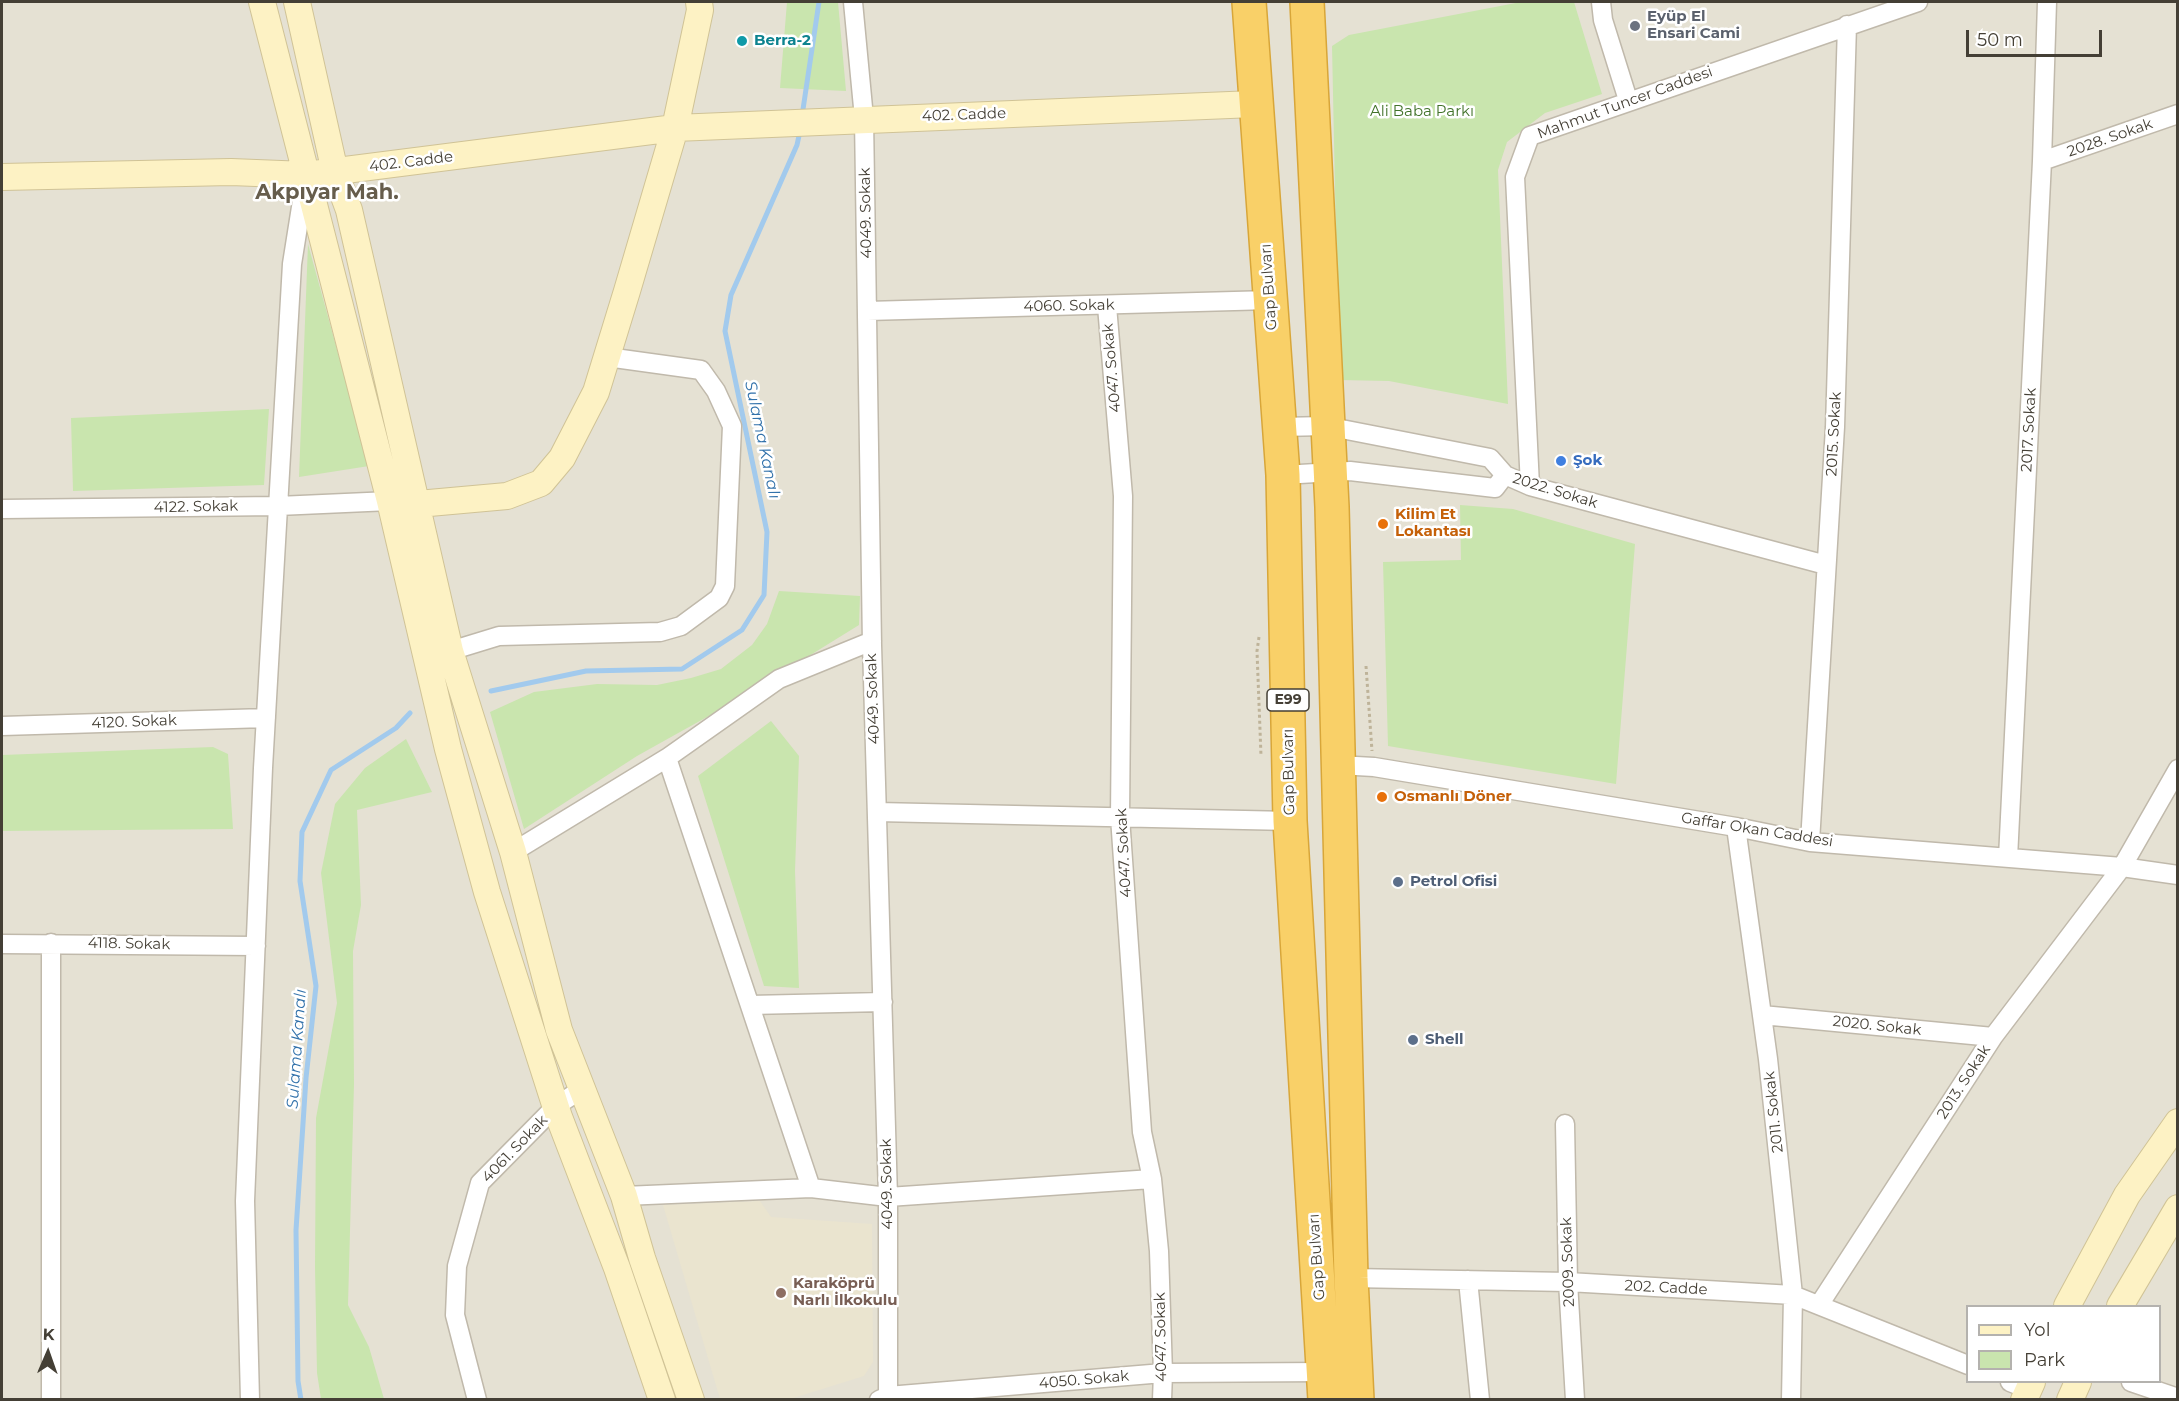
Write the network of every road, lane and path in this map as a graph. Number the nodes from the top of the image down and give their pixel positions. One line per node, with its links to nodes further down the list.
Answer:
1 (262, 2): 18 (main road)
2 (297, 2): 17 (main road)
3 (699, 2): 15 (main road)
4 (853, 2): 14 (street, 4049. Sokak)
5 (1249, 2): 12 (highway, Gap Bulvarı / E99)
6 (1307, 2): 24 (highway)
7 (1601, 2): 11 (street)
8 (1918, 2): 10 (street, Mahmut Tuncer Caddesi)
9 (2047, 2): 16 (street, 2017. Sokak)
10 (1847, 26): 11 (street, Mahmut Tuncer Caddesi); 34 (street, 2015. Sokak)
11 (1628, 100): 29 (street, Mahmut Tuncer Caddesi)
12 (1254, 104): 14 (main road, 402. Cadde); 20 (highway, Gap Bulvarı / E99)
13 (2178, 114): 16 (street, 2028. Sokak)
14 (864, 118): 15 (main road, 402. Cadde); 22 (street, 4049. Sokak)
15 (675, 128): 17 (main road, 402. Cadde); 23 (main road)
16 (2042, 161): 50 (street, 2017. Sokak)
17 (335, 172): 18 (main road, 402. Cadde); 31 (main road)
18 (306, 174): 19 (main road, 402. Cadde); 30 (main road); 32 (street)
19 (2, 177)
20 (1271, 300): 21 (street, 4060. Sokak); 25 (highway, Gap Bulvarı / E99)
21 (1107, 306): 22 (street, 4060. Sokak); 45 (street, 4047. Sokak)
22 (867, 311): 35 (street, 4049. Sokak)
23 (607, 357): 31 (main road); 36 (street)
24 (1326, 426): 25 (street); 26 (highway); 28 (street)
25 (1280, 427): 27 (highway, Gap Bulvarı / E99)
26 (1329, 472): 27 (street, 2022. Sokak); 28 (street, 2022. Sokak); 41 (highway)
27 (1283, 475): 46 (highway, Gap Bulvarı / E99)
28 (1505, 475): 29 (street, 2022. Sokak)
29 (1530, 486): 34 (street, 2022. Sokak)
30 (390, 501): 32 (street, 4122. Sokak); 61 (main road)
31 (418, 504): 36 (main road)
32 (278, 506): 33 (street, 4122. Sokak); 38 (street)
33 (2, 509)
34 (1826, 565): 48 (street, 2015. Sokak)
35 (872, 641): 40 (street); 44 (street, 4049. Sokak)
36 (450, 651): 49 (main road)
37 (1366, 666): 42 (path)
38 (266, 718): 39 (street, 4120. Sokak); 55 (street)
39 (2, 726)
40 (667, 758): 49 (street); 57 (street)
41 (1338, 765): 42 (street, Gaffar Okan Caddesi); 69 (highway)
42 (1374, 767): 47 (street, Gaffar Okan Caddesi)
43 (2178, 769): 51 (street, 2013. Sokak)
44 (877, 812): 45 (street); 56 (street, 4049. Sokak)
45 (1120, 817): 46 (street); 64 (street, 4047. Sokak)
46 (1290, 821): 80 (highway, Gap Bulvarı / E99)
47 (1736, 826): 48 (street, Gaffar Okan Caddesi); 58 (street, 2011. Sokak)
48 (1810, 842): 50 (street, Gaffar Okan Caddesi)
49 (513, 852): 60 (main road)
50 (2008, 858): 51 (street, Gaffar Okan Caddesi)
51 (2122, 867): 52 (street, Gaffar Okan Caddesi); 59 (street, 2013. Sokak)
52 (2178, 875)
53 (51, 943): 54 (street, 4118. Sokak); 55 (street, 4118. Sokak); 83 (street)
54 (2, 944)
55 (256, 946): 84 (street)
56 (883, 1002): 57 (street); 67 (street, 4049. Sokak)
57 (750, 1005): 65 (street)
58 (1762, 1015): 59 (street, 2020. Sokak); 72 (street, 2011. Sokak)
59 (1993, 1037): 73 (street, 2013. Sokak)
60 (582, 1089): 61 (street, 4061. Sokak); 66 (main road)
61 (556, 1107): 85 (street, 4061. Sokak); 86 (main road)
62 (2178, 1122): 74 (main road)
63 (1565, 1124): 71 (street, 2009. Sokak)
64 (1152, 1179): 67 (street); 77 (street, 4047. Sokak)
65 (811, 1188): 66 (street); 67 (street)
66 (624, 1196): 87 (main road)
67 (888, 1197): 81 (street, 4049. Sokak)
68 (2178, 1208): 75 (main road)
69 (1351, 1278): 70 (street, 202. Cadde); 89 (highway)
70 (1468, 1280): 71 (street, 202. Cadde); 90 (street)
71 (1568, 1282): 72 (street, 202. Cadde); 91 (street, 2009. Sokak)
72 (1793, 1295): 73 (street, 202. Cadde); 92 (street, 2011. Sokak)
73 (1819, 1305): 76 (street, 202. Cadde)
74 (2068, 1305)
75 (2121, 1305)
76 (1966, 1364)
77 (1163, 1373): 80 (street, 4050. Sokak); 81 (street, 4050. Sokak); 88 (street, 4047. Sokak)
78 (2078, 1383): 93 (main road)
79 (2134, 1383): 82 (street)
80 (1325, 1386)
81 (884, 1398)
82 (2178, 1398)
83 (51, 1400)
84 (250, 1400)
85 (477, 1400)
86 (662, 1400)
87 (691, 1400)
88 (1162, 1400)
89 (1357, 1400)
90 (1480, 1400)
91 (1575, 1400)
92 (1791, 1400)
93 (2070, 1400)

